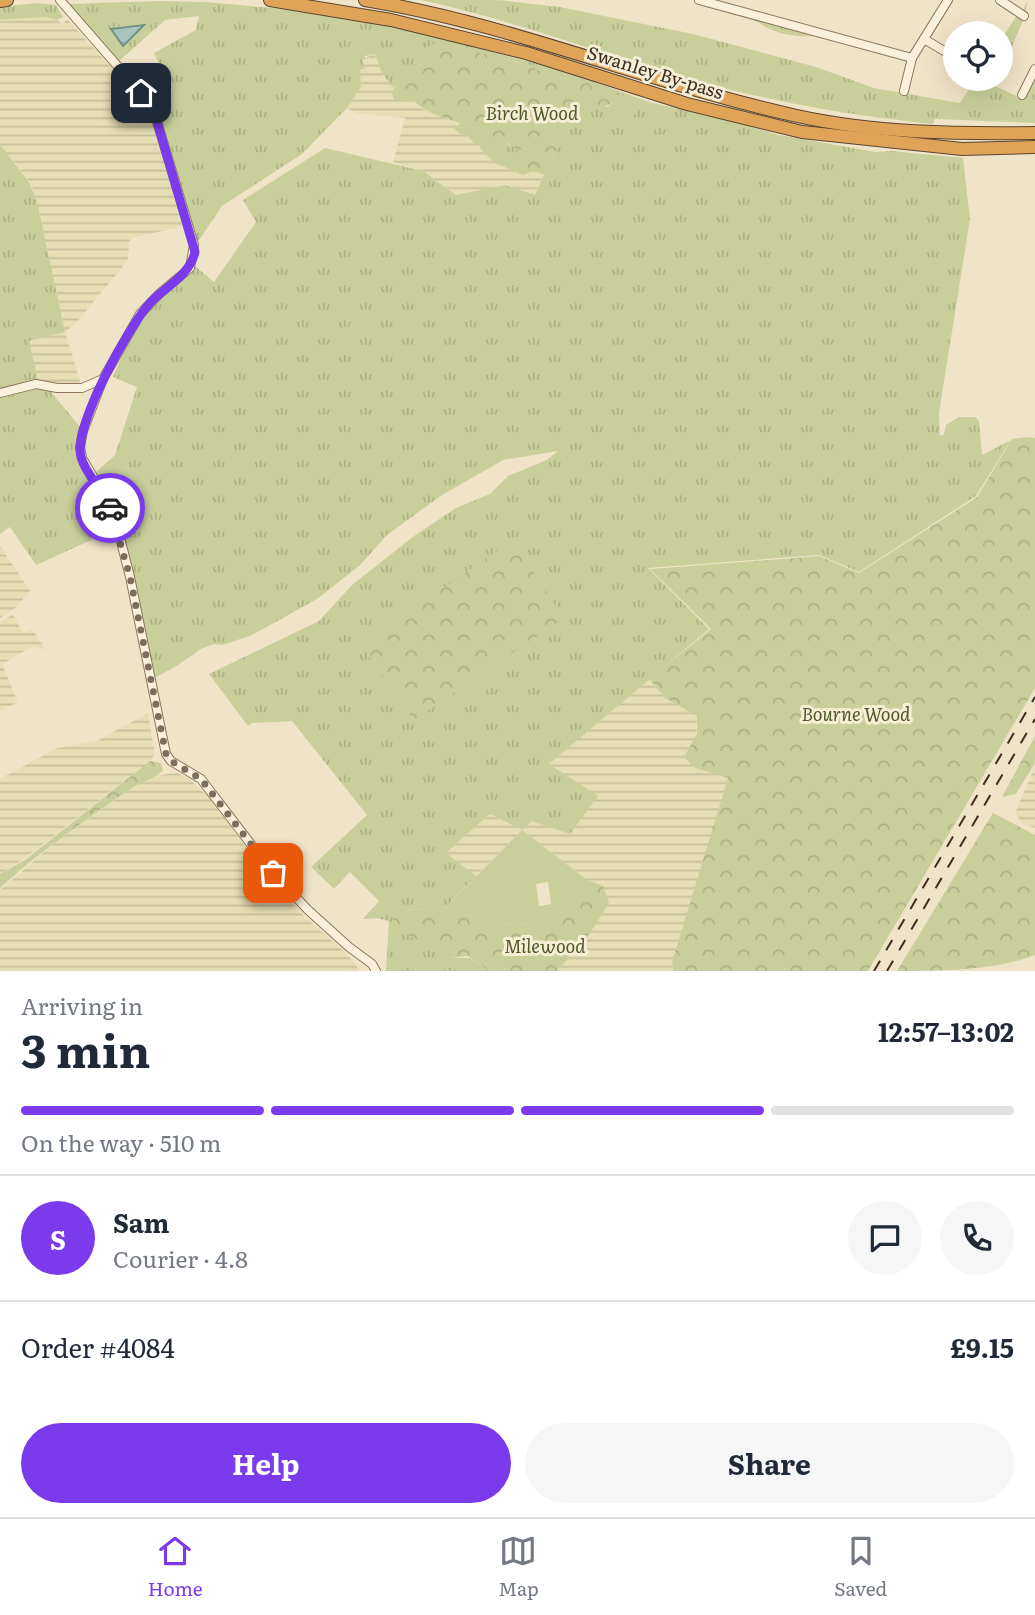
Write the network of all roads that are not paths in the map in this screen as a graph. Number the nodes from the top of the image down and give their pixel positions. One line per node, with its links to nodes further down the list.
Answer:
1 (8, 0): 8 (highway)
2 (60, 0): 18 (street)
3 (270, 0): 17 (highway, Swanley By-pass)
4 (365, 0): 16 (highway, Swanley By-pass)
5 (699, 0): 12 (street)
6 (948, 0): 10 (street)
7 (1000, 0): 9 (street)
8 (0, 1)
9 (1024, 16)
10 (924, 39): 11 (street); 12 (street)
11 (943, 50)
12 (912, 58): 14 (street)
13 (1035, 69): 15 (street)
14 (904, 91)
15 (1022, 95)
16 (1035, 133)
17 (1035, 148)
18 (103, 379): 19 (street); 21 (street)
19 (82, 388): 20 (street); 21 (street)
20 (0, 393)
21 (95, 399): 22 (street)
22 (376, 971)

